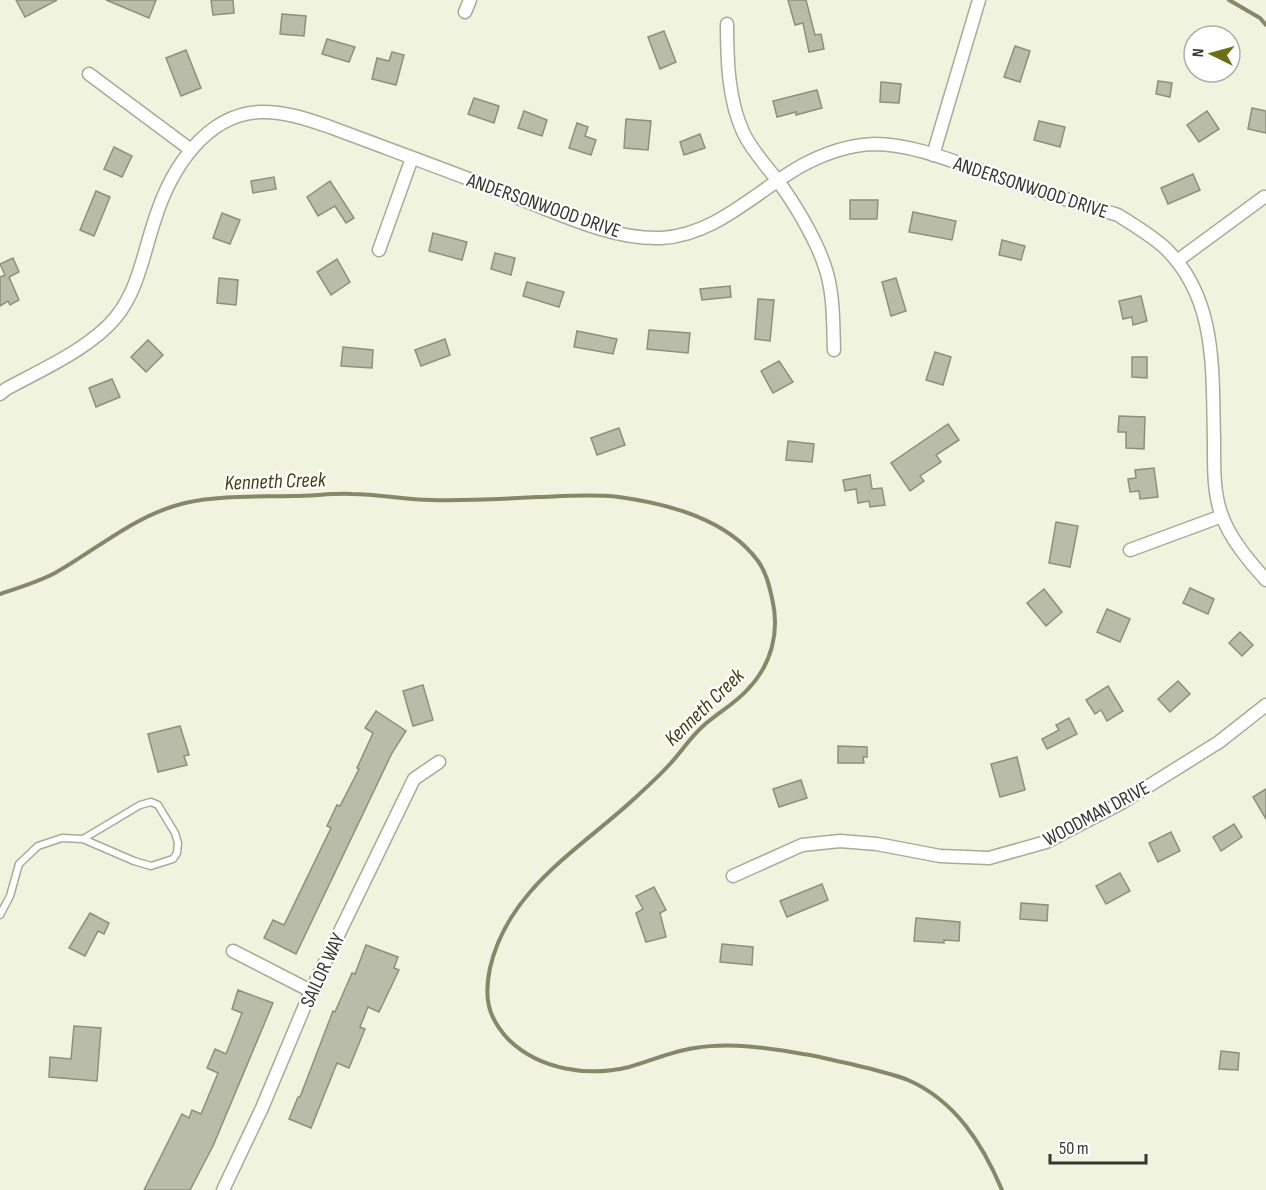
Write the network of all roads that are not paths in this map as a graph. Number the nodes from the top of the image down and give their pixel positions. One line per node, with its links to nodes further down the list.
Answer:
1 (470, 0): 3 (street)
2 (979, 0): 7 (street)
3 (465, 12)
4 (727, 24): 9 (street)
5 (89, 74): 6 (street)
6 (191, 150): 8 (street, ANDERSONWOOD DRIVE); 14 (street, ANDERSONWOOD DRIVE)
7 (933, 155): 9 (street, ANDERSONWOOD DRIVE); 12 (street, ANDERSONWOOD DRIVE)
8 (412, 158): 9 (street, ANDERSONWOOD DRIVE); 11 (street)
9 (777, 180): 13 (street)
10 (1264, 197): 12 (street)
11 (379, 249)
12 (1178, 261): 15 (street, ANDERSONWOOD DRIVE)
13 (834, 350)
14 (0, 394)
15 (1222, 516): 16 (street); 17 (street, ANDERSONWOOD DRIVE)
16 (1130, 550)
17 (1266, 580)
18 (1266, 705): 21 (street, WOODMAN DRIVE)
19 (439, 762): 24 (street, SAILOR WAY)
20 (83, 839): 20 (lane); 22 (lane)
21 (733, 876)
22 (0, 915)
23 (233, 951): 24 (street)
24 (311, 991): 25 (street, SAILOR WAY)
25 (223, 1190)

